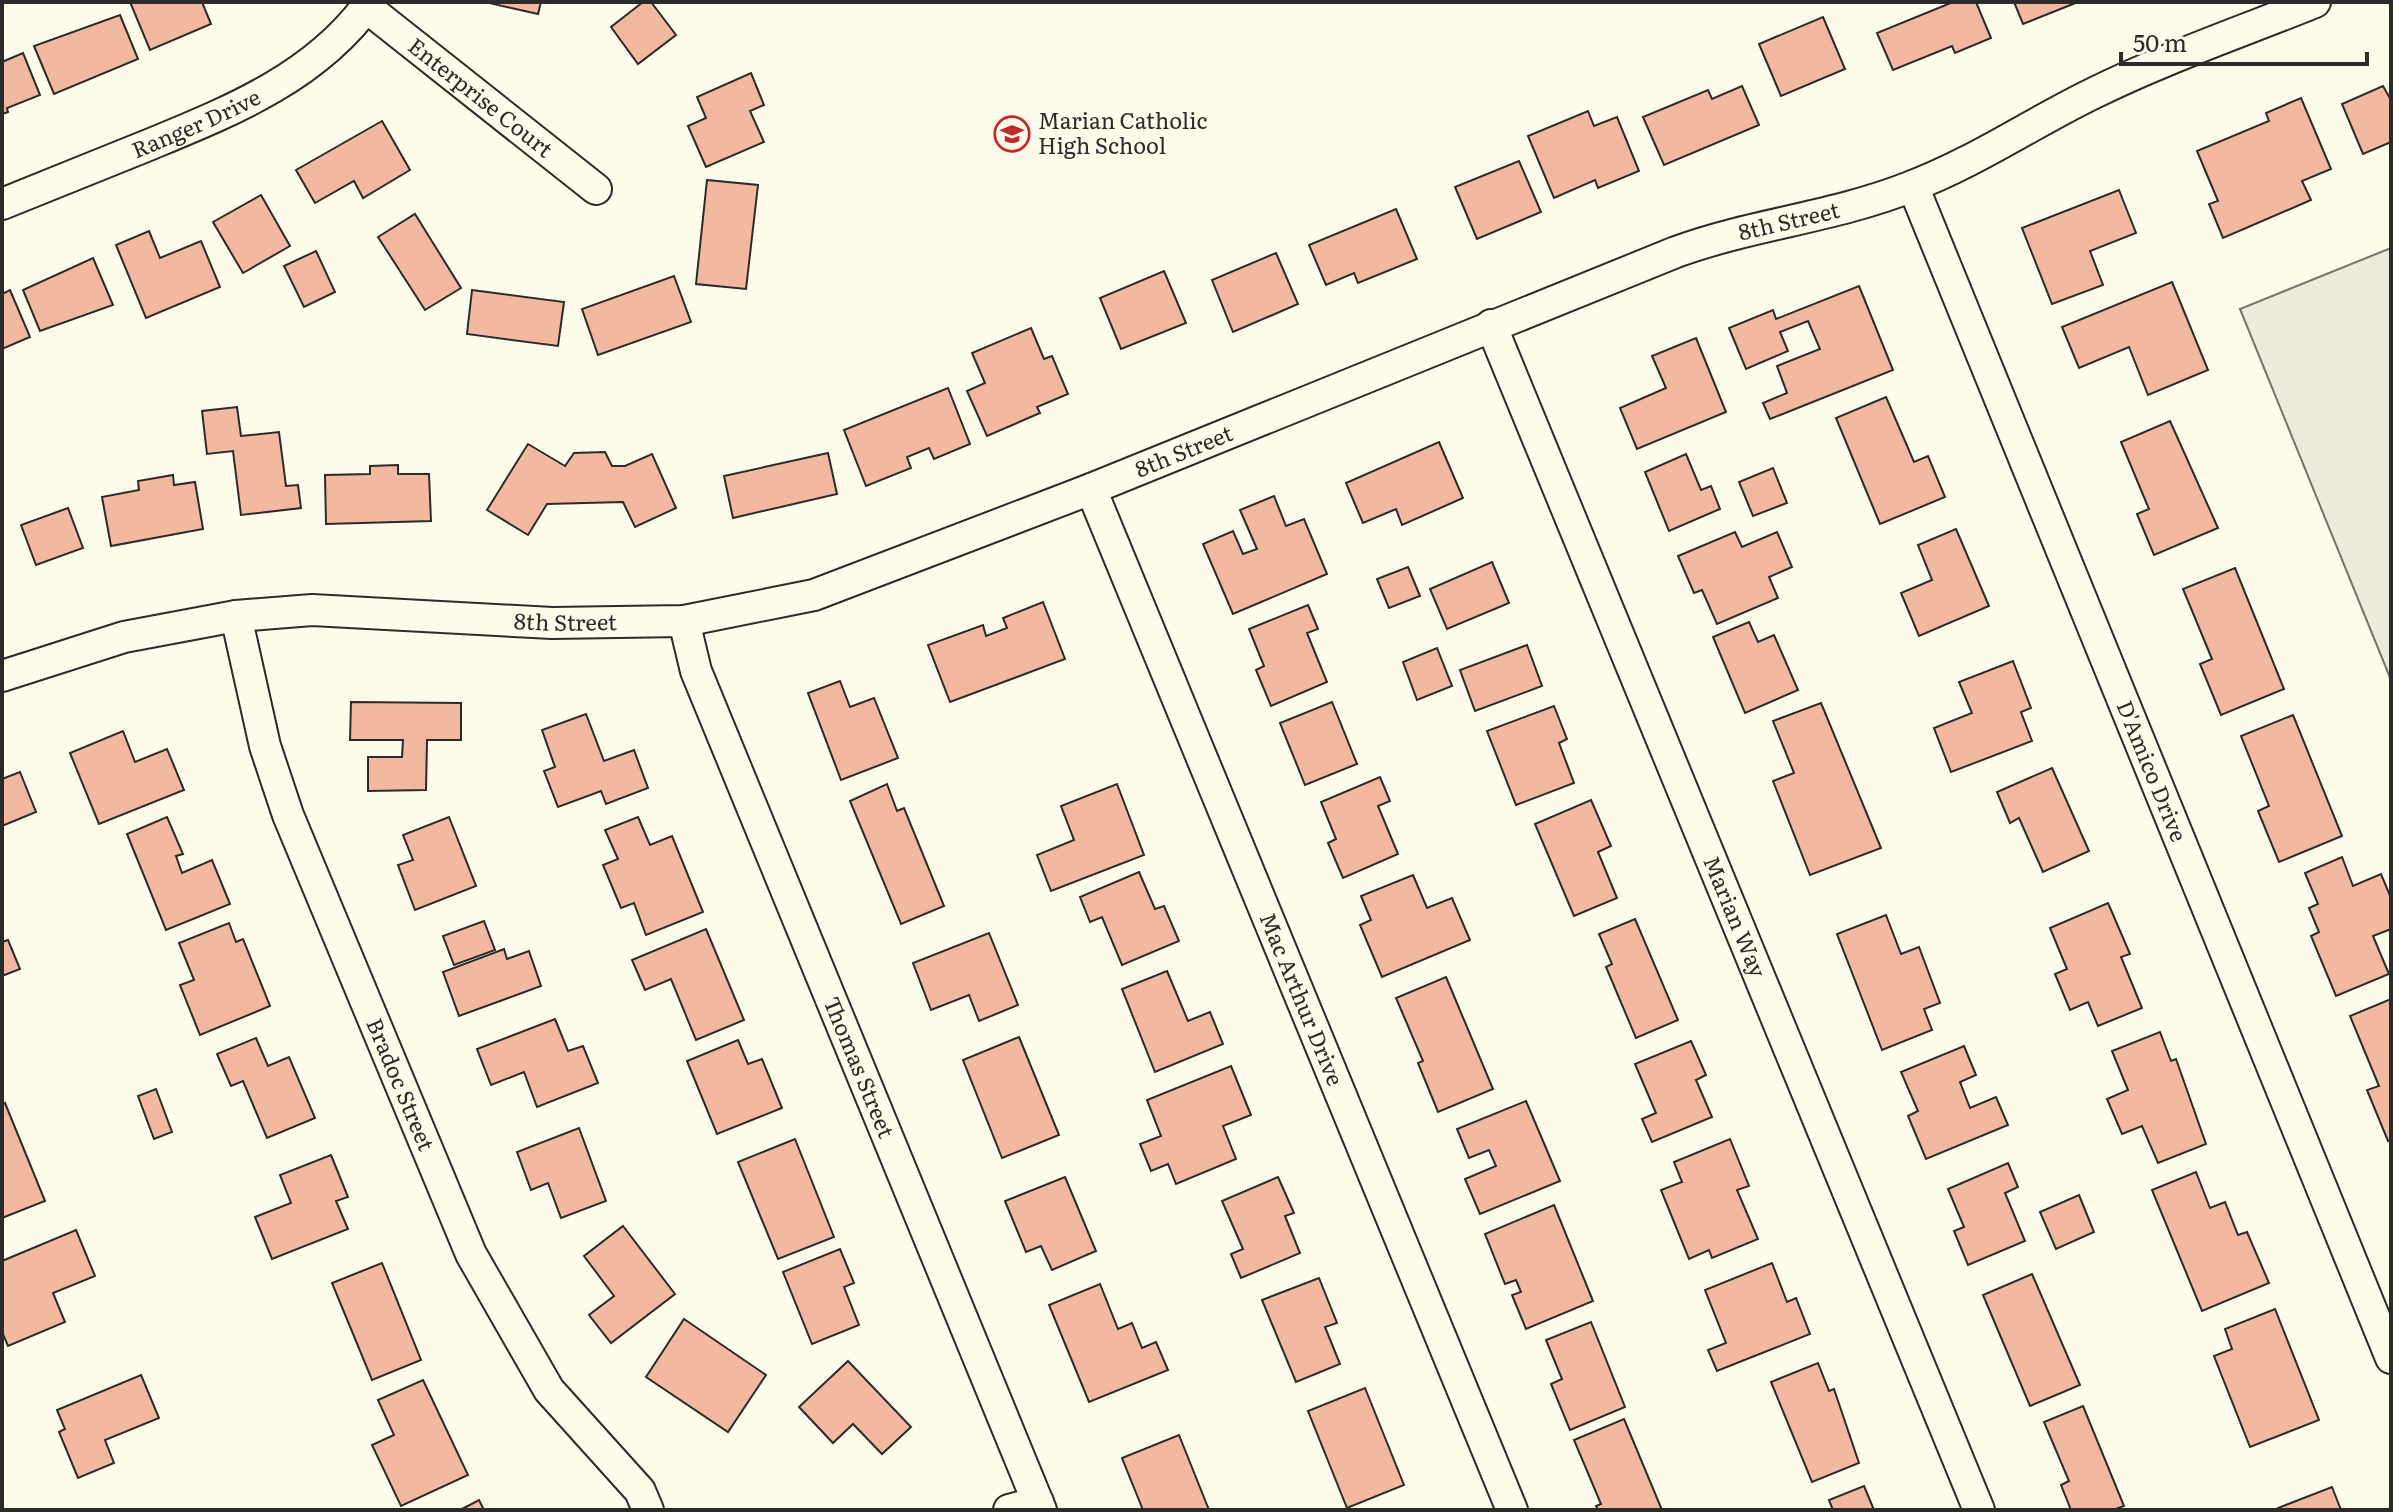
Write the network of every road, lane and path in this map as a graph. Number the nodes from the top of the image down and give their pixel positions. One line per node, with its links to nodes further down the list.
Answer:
1 (2315, 2): 3 (street, 8th Street)
2 (368, 4): 4 (street, Enterprise Court); 5 (street, Ranger Drive)
3 (1913, 186): 6 (street, 8th Street); 11 (street, D'Amico Drive)
4 (596, 189)
5 (2, 204)
6 (1491, 325): 7 (street, 8th Street); 15 (street, Marian Way)
7 (1091, 489): 9 (street, 8th Street); 14 (street, Mac Arthur Drive)
8 (236, 616): 9 (street, 8th Street); 10 (street, 8th Street); 13 (street, Bradoc Street)
9 (684, 621): 12 (street, Thomas Street)
10 (2, 676)
11 (2391, 1358)
12 (1029, 1507)
13 (648, 1510)
14 (1512, 1510)
15 (1979, 1510)

